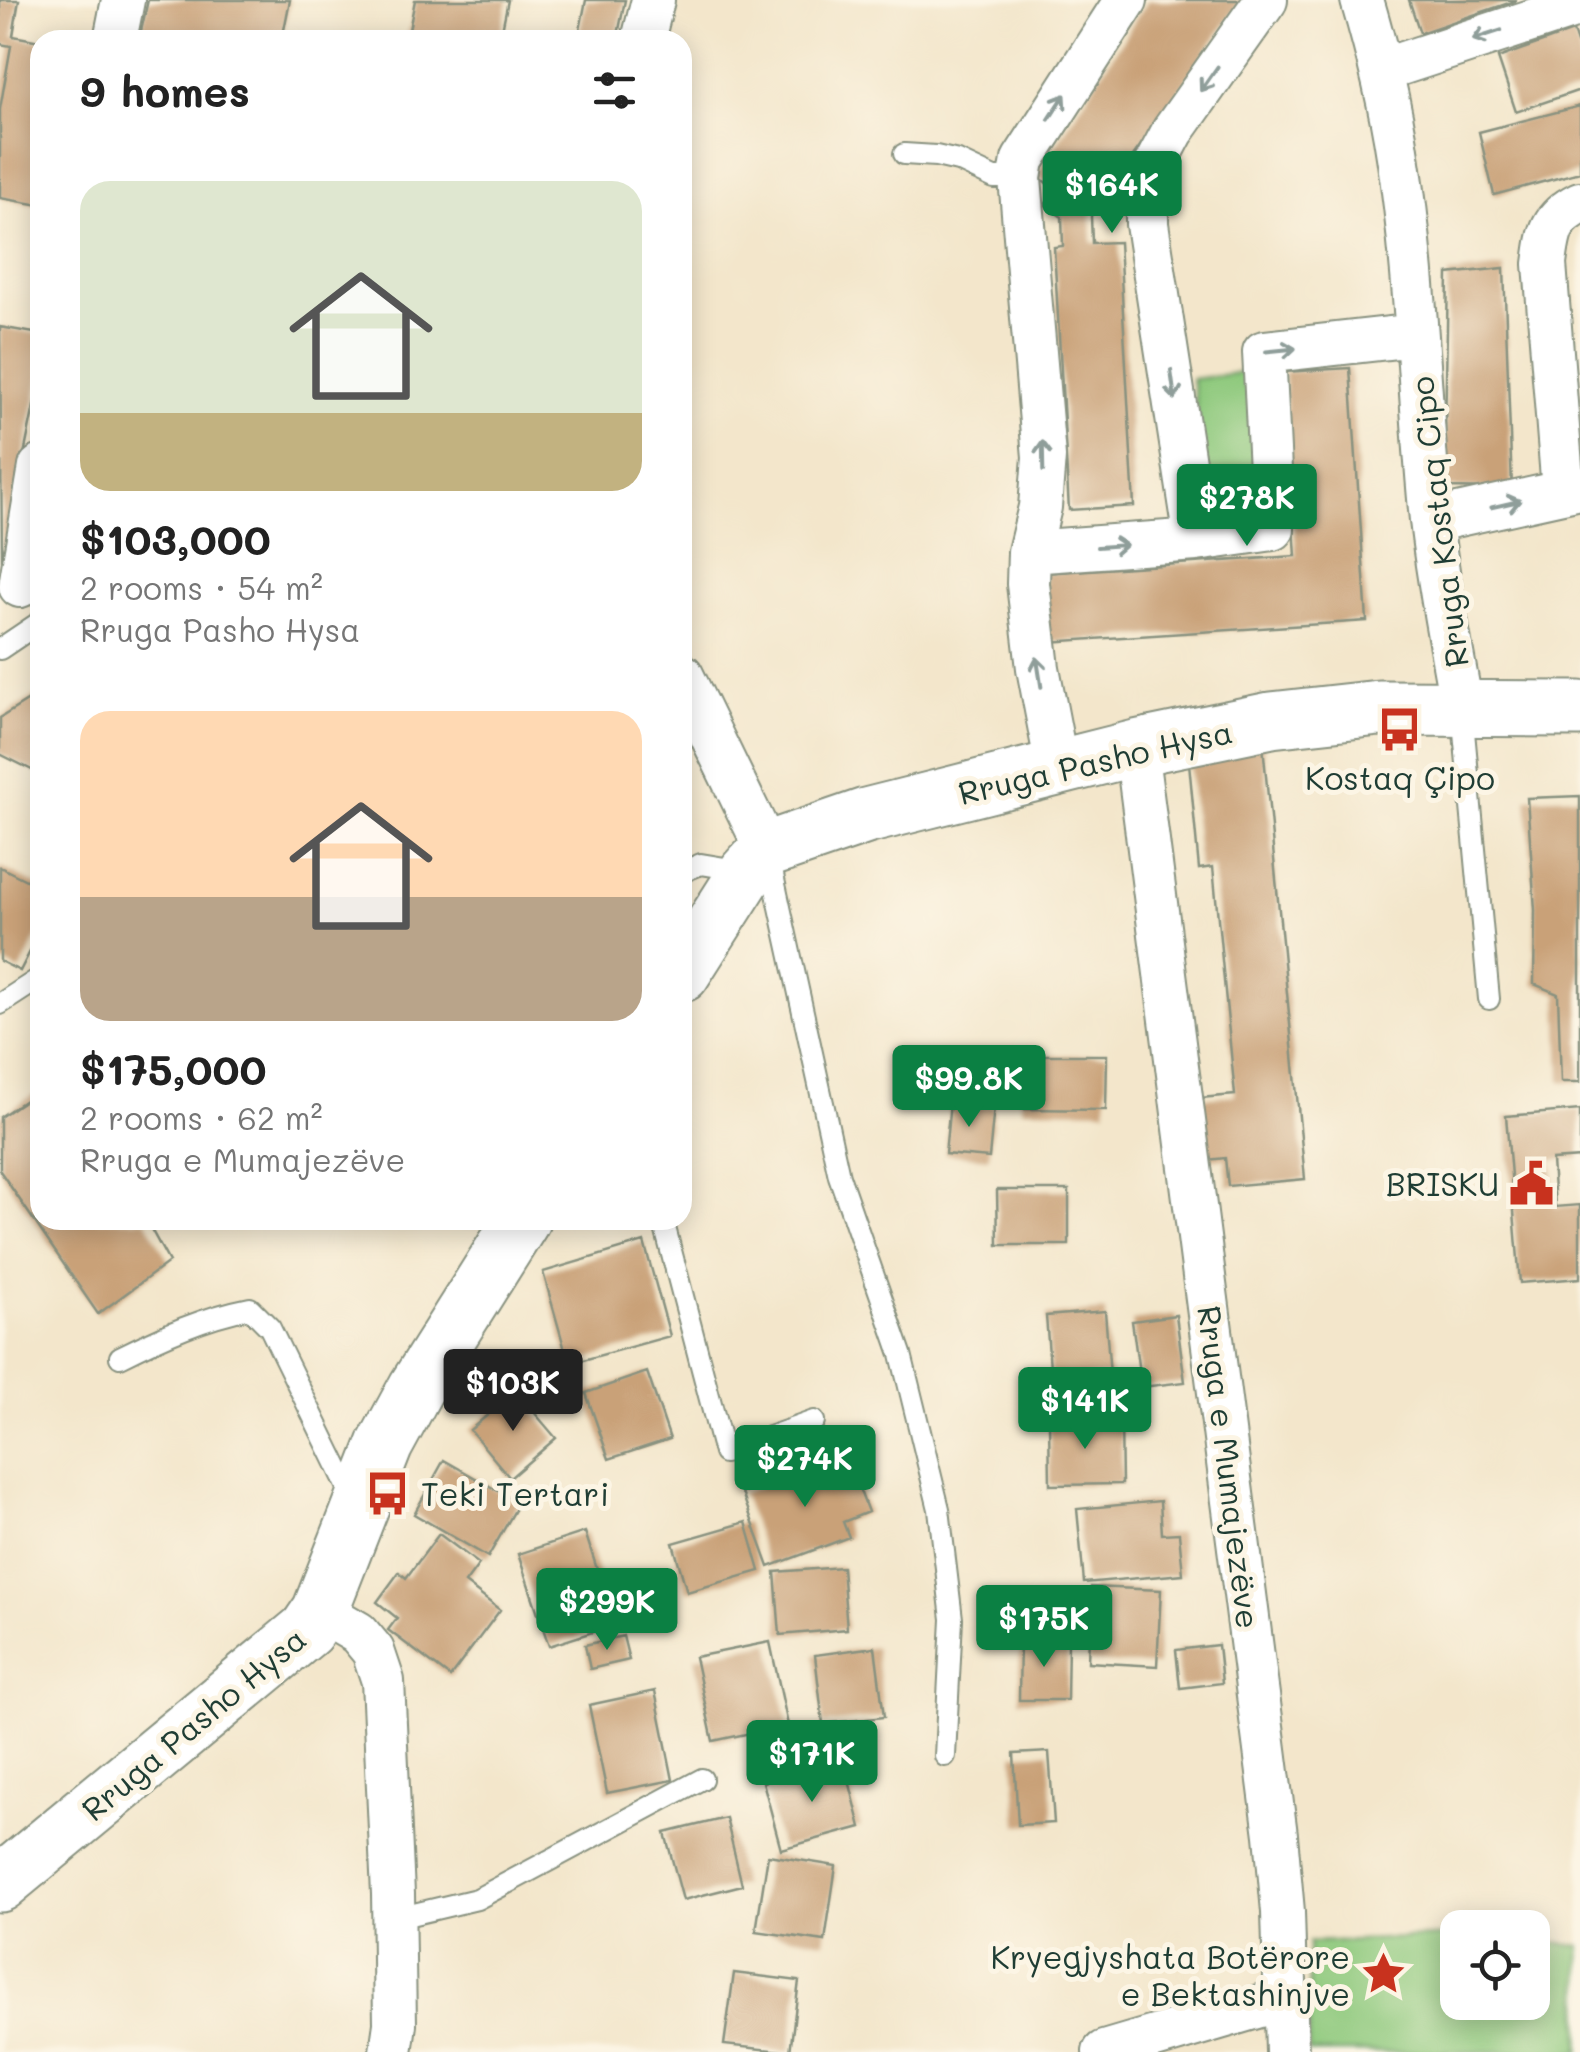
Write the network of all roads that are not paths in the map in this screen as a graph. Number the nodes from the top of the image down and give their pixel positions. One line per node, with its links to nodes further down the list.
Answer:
1 (123, 0): 7 (street)
2 (653, 0): 8 (street)
3 (1126, 0): 11 (street, one-way to 3)
4 (1266, 0): 16 (street, one-way to 16)
5 (1362, 0): 9 (street, Rruga Kostaq Cipo)
6 (1580, 6): 9 (street, one-way to 9)
7 (117, 30)
8 (646, 30)
9 (1382, 70): 13 (street, Rruga Kostaq Cipo)
10 (904, 154): 11 (lane)
11 (1020, 178): 18 (street, one-way to 11)
12 (1580, 203): 14 (street)
13 (1416, 335): 15 (street, Rruga Kostaq Cipo); 16 (street, Rruga Kostaq Cipo, one-way to 13)
14 (1571, 489): 15 (street, one-way to 14)
15 (1431, 521): 22 (street, Rruga Kostaq Cipo)
16 (1196, 540): 18 (street, Rruga Kostaq Cipo, one-way to 16)
17 (30, 552): 19 (street)
18 (1029, 552): 25 (street, one-way to 18)
19 (25, 595): 20 (lane)
20 (0, 649)
21 (692, 699): 26 (street)
22 (1462, 708): 23 (main road, Rruga Pasho Hysa); 24 (main road, Rruga Pasho Hysa); 30 (lane)
23 (1580, 709)
24 (1136, 748): 25 (main road, Rruga Pasho Hysa); 42 (street, Rruga e Mumajezëve)
25 (1057, 768): 26 (main road, Rruga Pasho Hysa)
26 (757, 861): 27 (lane); 28 (main road); 38 (lane)
27 (692, 868)
28 (692, 959)
29 (30, 984): 31 (lane)
30 (1489, 999)
31 (0, 1004)
32 (516, 1230): 36 (main road, Rruga Pasho Hysa)
33 (666, 1230): 35 (lane)
34 (120, 1358): 36 (lane)
35 (814, 1420)
36 (359, 1511): 37 (main road, Rruga Pasho Hysa)
37 (320, 1610): 40 (main road, Rruga Pasho Hysa); 41 (street)
38 (945, 1756)
39 (702, 1779): 41 (lane)
40 (0, 1884)
41 (393, 1919): 43 (street)
42 (1287, 1998): 44 (street); 45 (street, Rruga e Mumajezëve)
43 (391, 2052)
44 (1104, 2052)
45 (1287, 2052)

